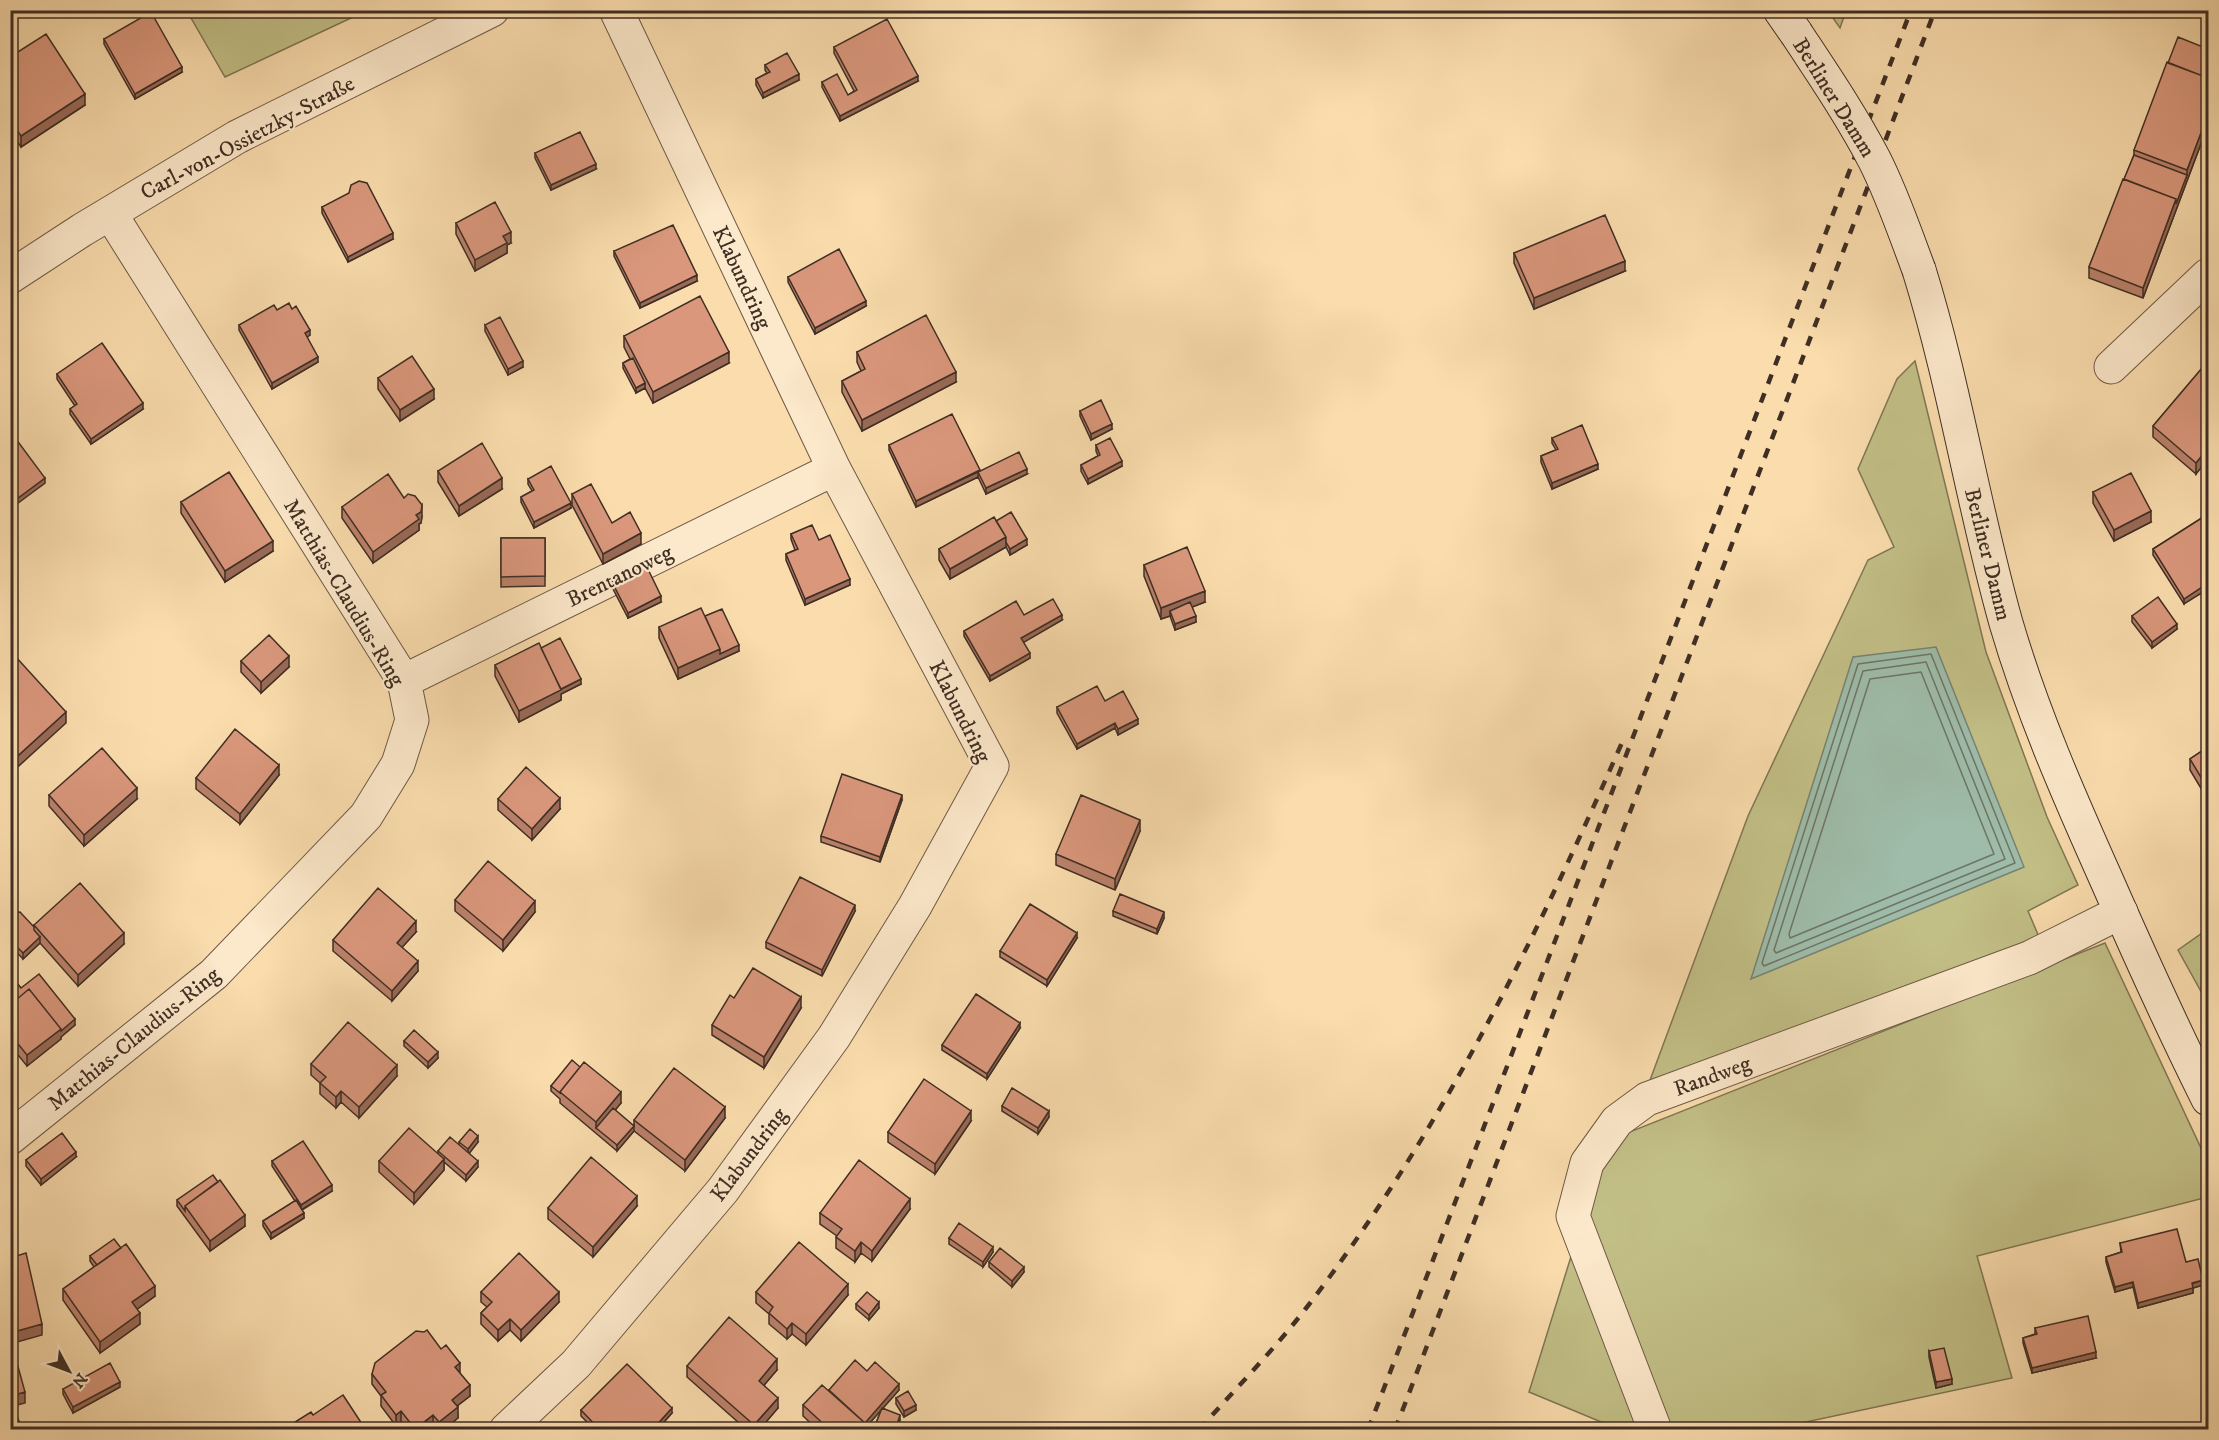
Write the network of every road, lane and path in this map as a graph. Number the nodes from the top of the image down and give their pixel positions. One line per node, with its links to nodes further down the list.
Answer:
1 (492, 10): 4 (street, Carl-von-Ossietzky-Straße)
2 (616, 10): 8 (street, Klabundring)
3 (1788, 22): 10 (street, Berliner Damm, bridge)
4 (110, 213): 6 (street, Carl-von-Ossietzky-Straße); 9 (street, Matthias-Claudius-Ring)
5 (2208, 275): 7 (street)
6 (10, 277)
7 (2111, 367)
8 (834, 469): 9 (street, Brentanoweg); 13 (street, Klabundring)
9 (404, 681): 12 (street, Matthias-Claudius-Ring)
10 (2121, 912): 11 (street, Berliner Damm); 14 (street, Randweg)
11 (2208, 1099)
12 (10, 1138)
13 (506, 1430)
14 (1655, 1430)

